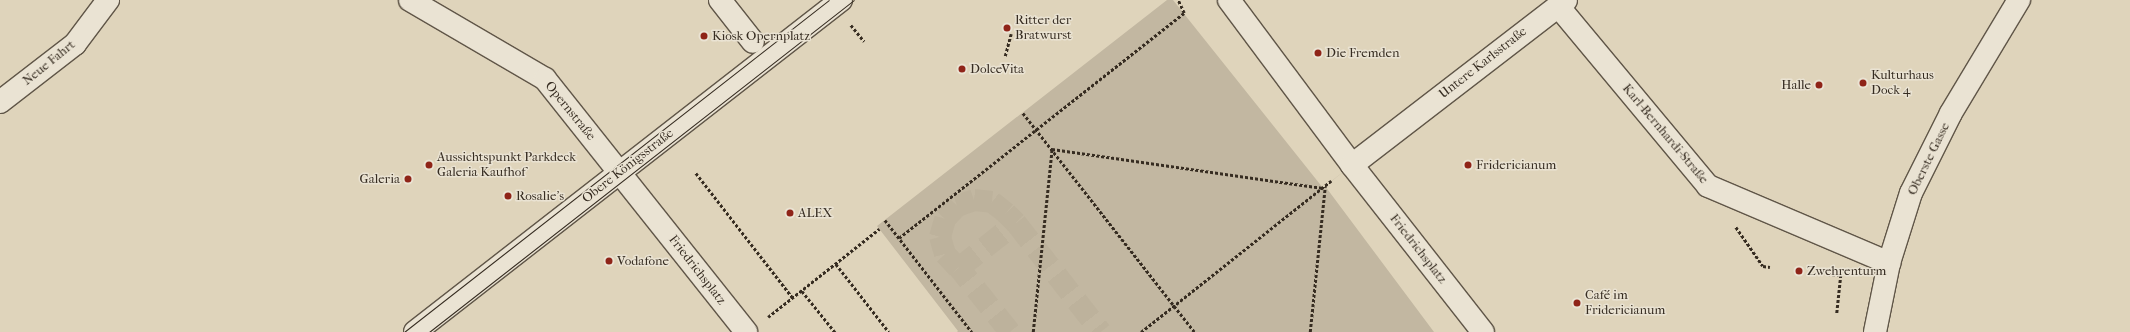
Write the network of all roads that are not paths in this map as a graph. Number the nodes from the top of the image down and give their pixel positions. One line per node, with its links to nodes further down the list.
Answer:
1 (108, 0): 9 (street, Neue Fahrt)
2 (410, 0): 11 (street, Opernstraße)
3 (720, 0): 8 (street)
4 (841, 0): 11 (street, Obere Königsstraße)
5 (1229, 0): 10 (street, Friedrichsplatz)
6 (2019, 0): 13 (street, Oberste Gasse)
7 (1562, 3): 10 (street, Untere Karlsstraße); 13 (street, Karl-Bernhardi-Straße)
8 (753, 42)
9 (0, 102)
10 (1352, 165): 16 (street, Friedrichsplatz)
11 (620, 172): 12 (street, Opernstraße); 15 (street, Obere Königsstraße)
12 (648, 208): 14 (street, Friedrichsplatz)
13 (1889, 263): 17 (street, Oberste Gasse)
14 (754, 327)
15 (415, 332)
16 (1483, 332)
17 (1875, 332)

